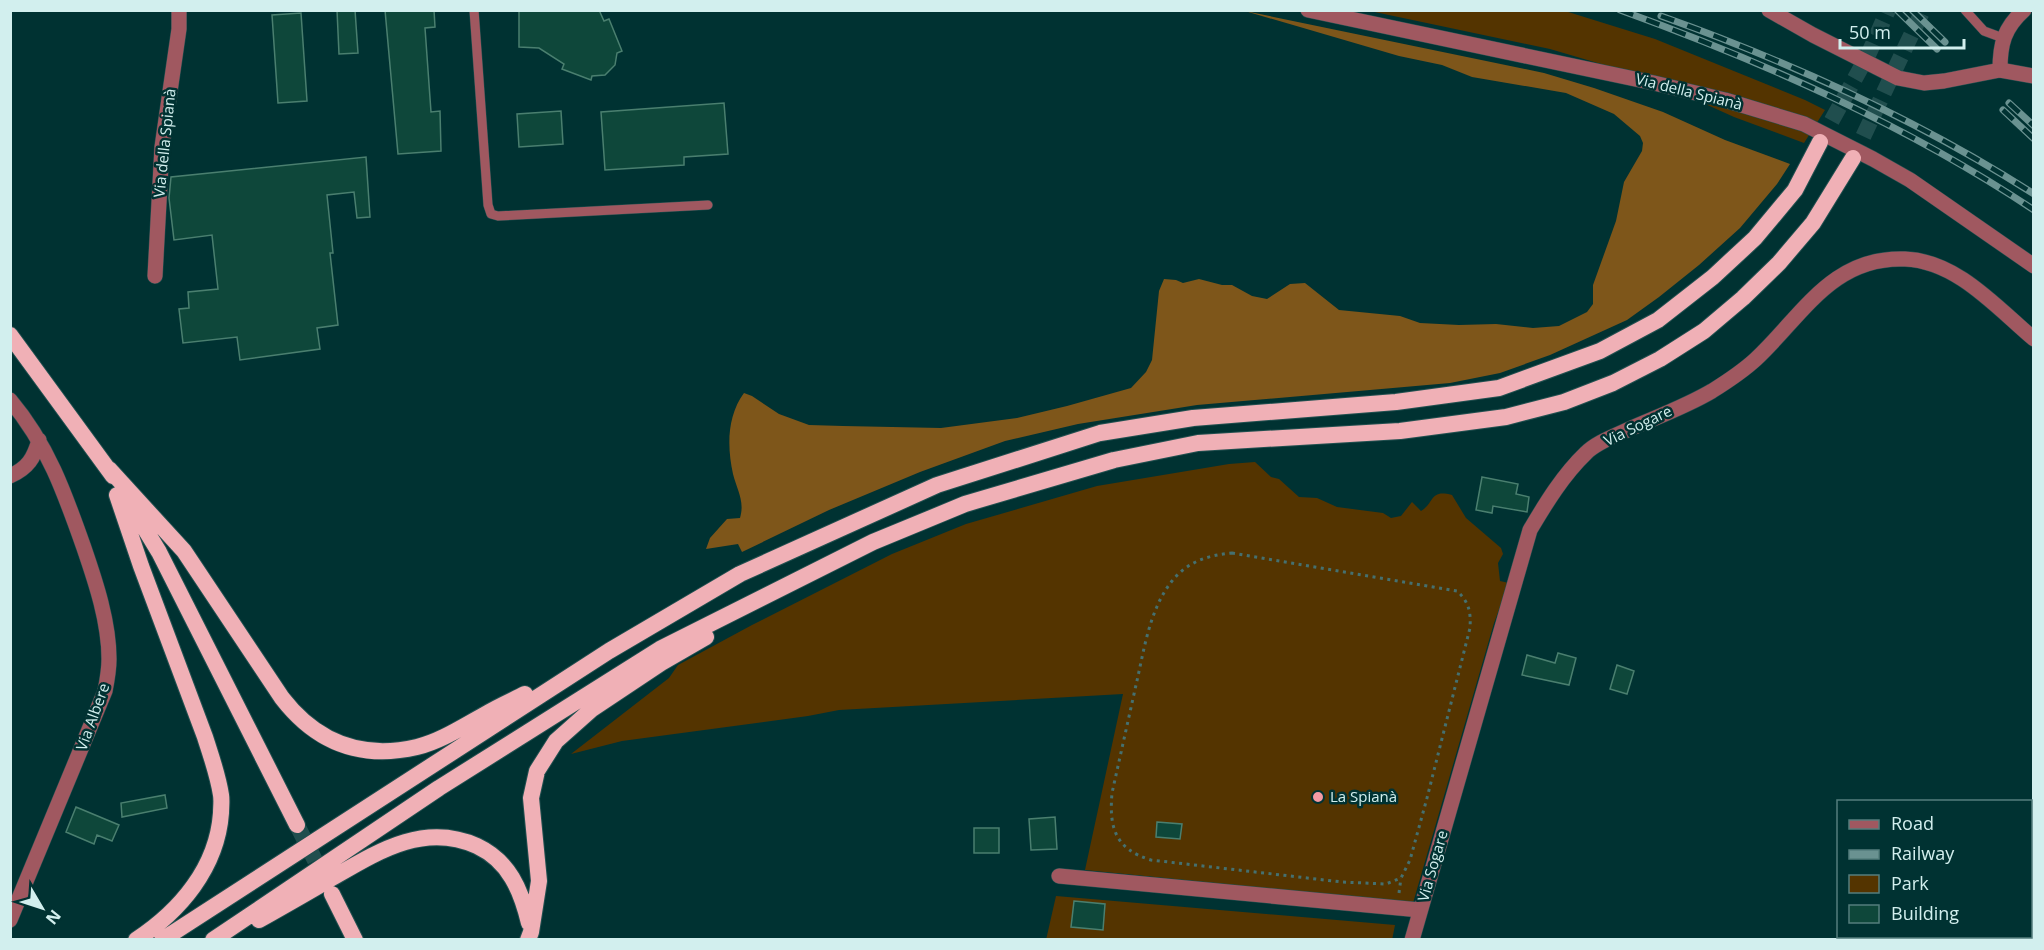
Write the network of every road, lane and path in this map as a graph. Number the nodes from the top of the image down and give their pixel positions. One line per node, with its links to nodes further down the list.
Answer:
1 (179, 10): 14 (street, Via della Spianà)
2 (474, 10): 12 (lane)
3 (1308, 10): 13 (street, Via della Spianà)
4 (1769, 10): 8 (street)
5 (1965, 10): 7 (lane)
6 (2024, 10): 7 (street)
7 (2003, 38): 8 (street)
8 (2000, 70): 9 (street)
9 (2034, 76)
10 (1820, 142): 23 (highway)
11 (1853, 158): 21 (highway)
12 (708, 205)
13 (2034, 266)
14 (155, 276)
15 (10, 334): 19 (highway)
16 (2034, 339): 27 (street, Via Sogare)
17 (10, 400): 18 (street, Via Albere)
18 (39, 440): 20 (street); 28 (street, Via Albere)
19 (109, 469): 23 (highway); 24 (highway); 30 (highway)
20 (10, 476)
21 (873, 542): 29 (highway); 32 (highway)
22 (1470, 628): 22 (path)
23 (609, 651): 31 (highway)
24 (297, 825)
25 (1059, 876): 27 (street, Via Sogare)
26 (332, 894): 34 (highway)
27 (1420, 910): 35 (street, Via Sogare)
28 (10, 920)
29 (530, 936): 33 (highway)
30 (136, 939)
31 (162, 939)
32 (213, 939)
33 (226, 939)
34 (355, 939)
35 (1412, 939)

